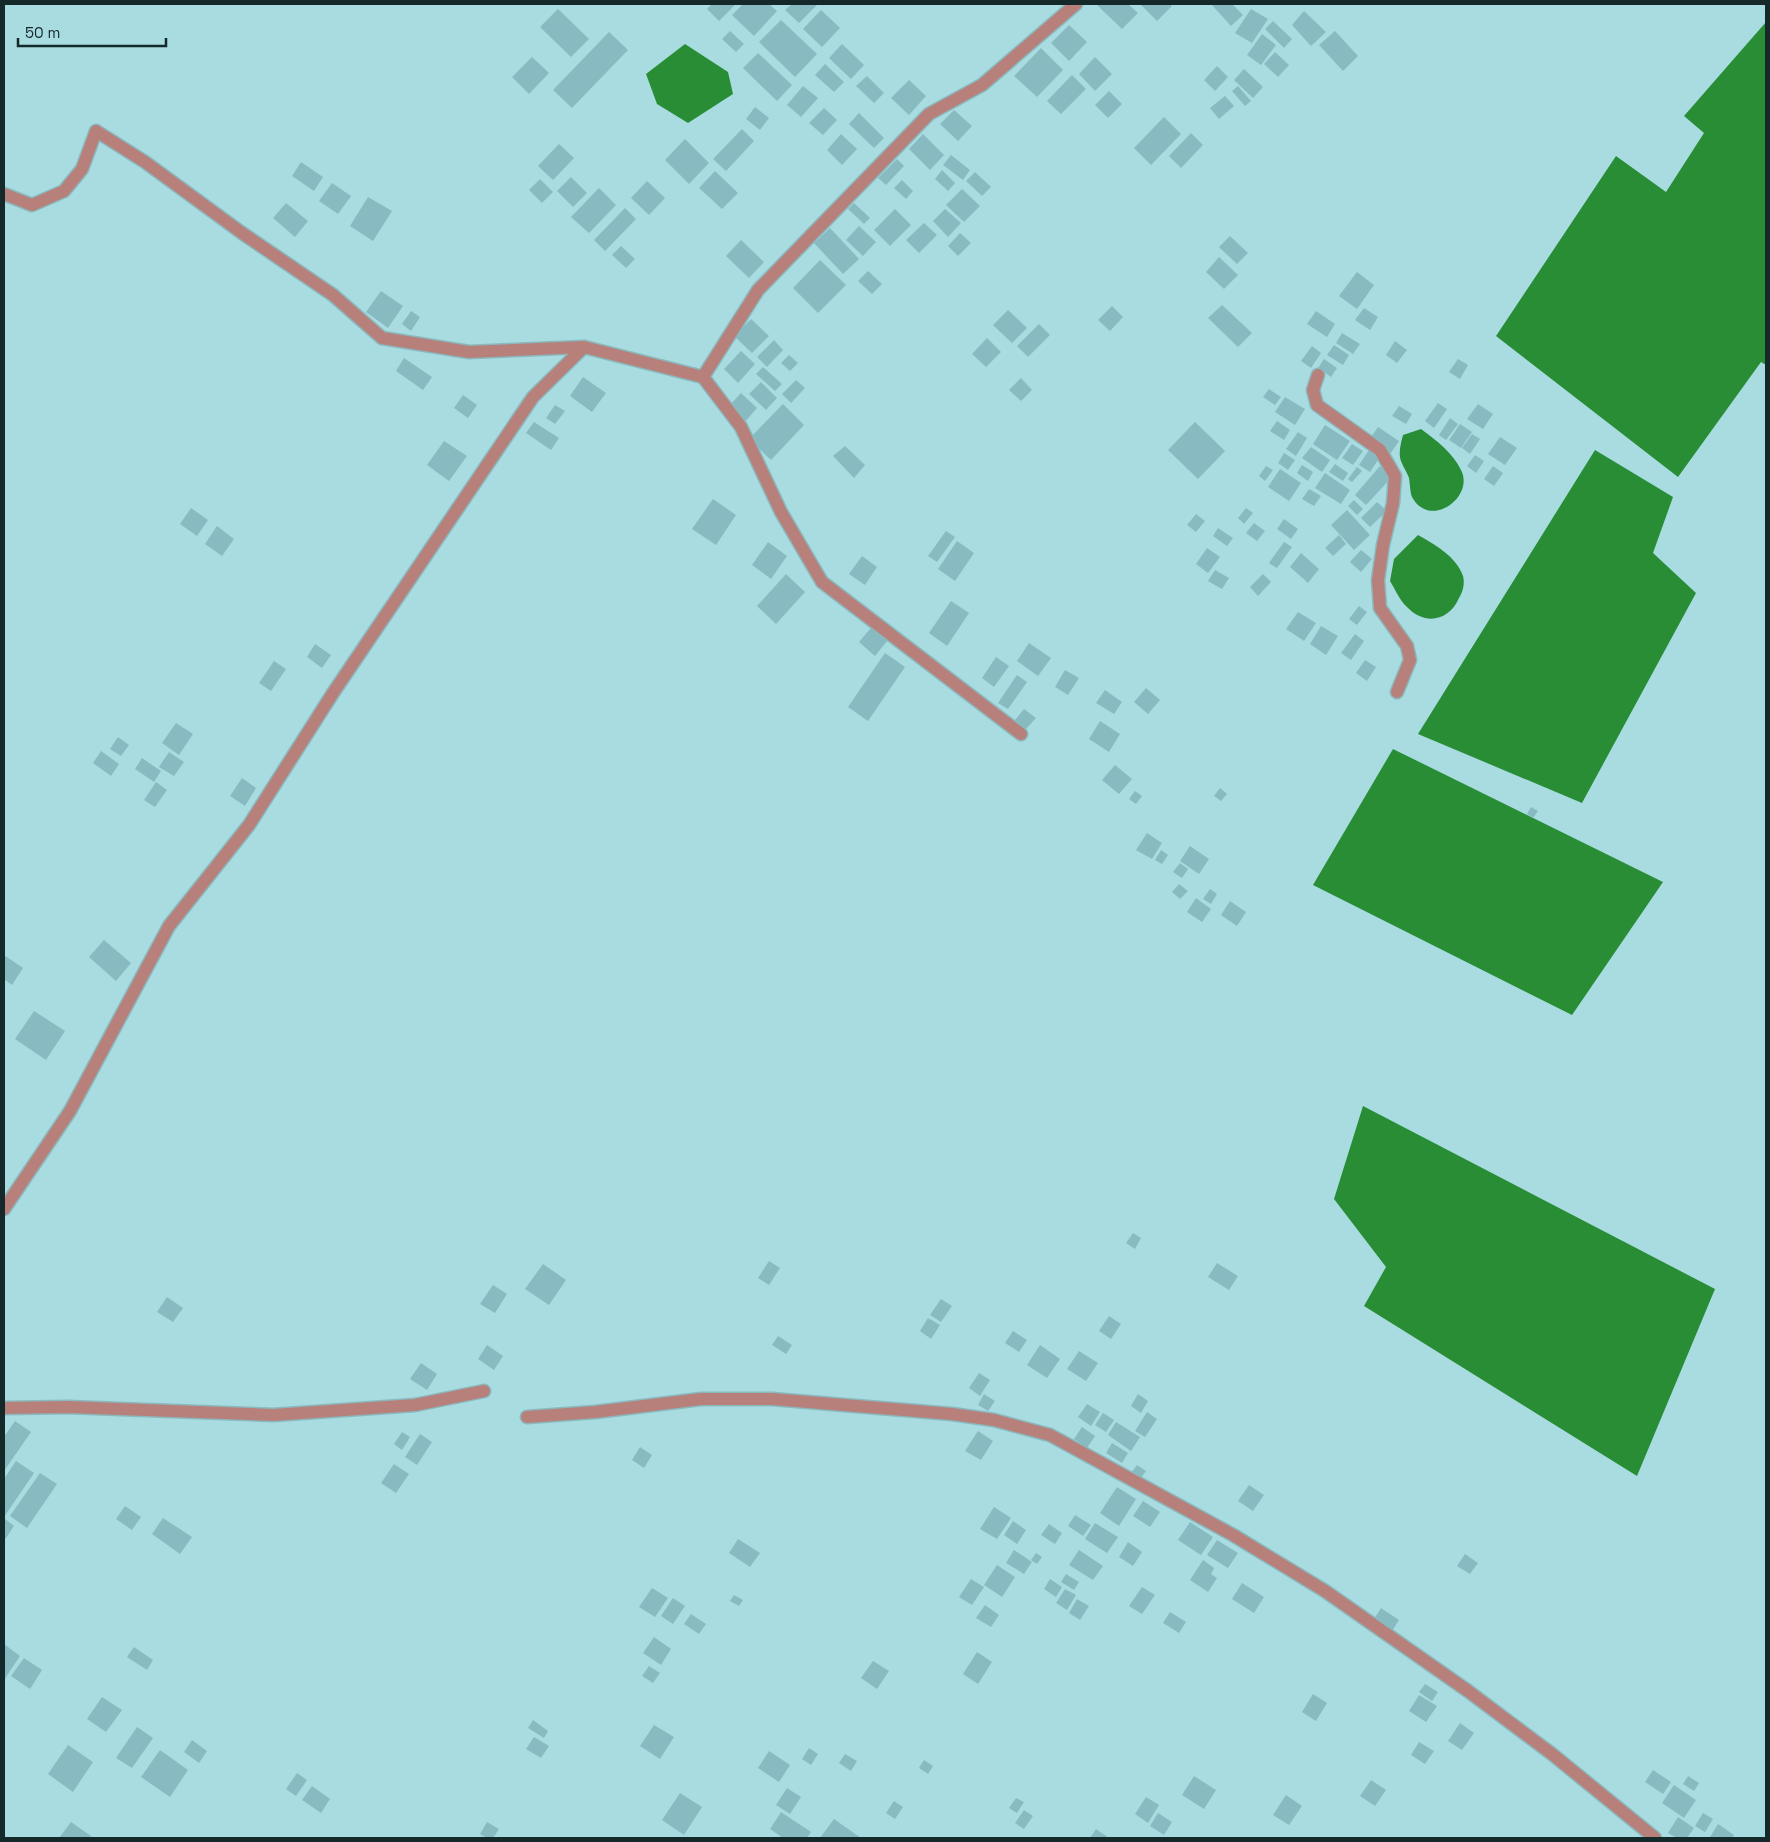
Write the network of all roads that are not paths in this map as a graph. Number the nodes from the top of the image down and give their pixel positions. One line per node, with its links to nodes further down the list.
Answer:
1 (1076, 4): 5 (street)
2 (4, 194): 3 (street)
3 (584, 347): 5 (street); 8 (street)
4 (1318, 376): 6 (street)
5 (703, 377): 7 (street)
6 (1397, 692)
7 (1021, 734)
8 (4, 1209)
9 (484, 1391): 10 (street)
10 (4, 1408)
11 (527, 1417): 12 (street)
12 (1655, 1838)

